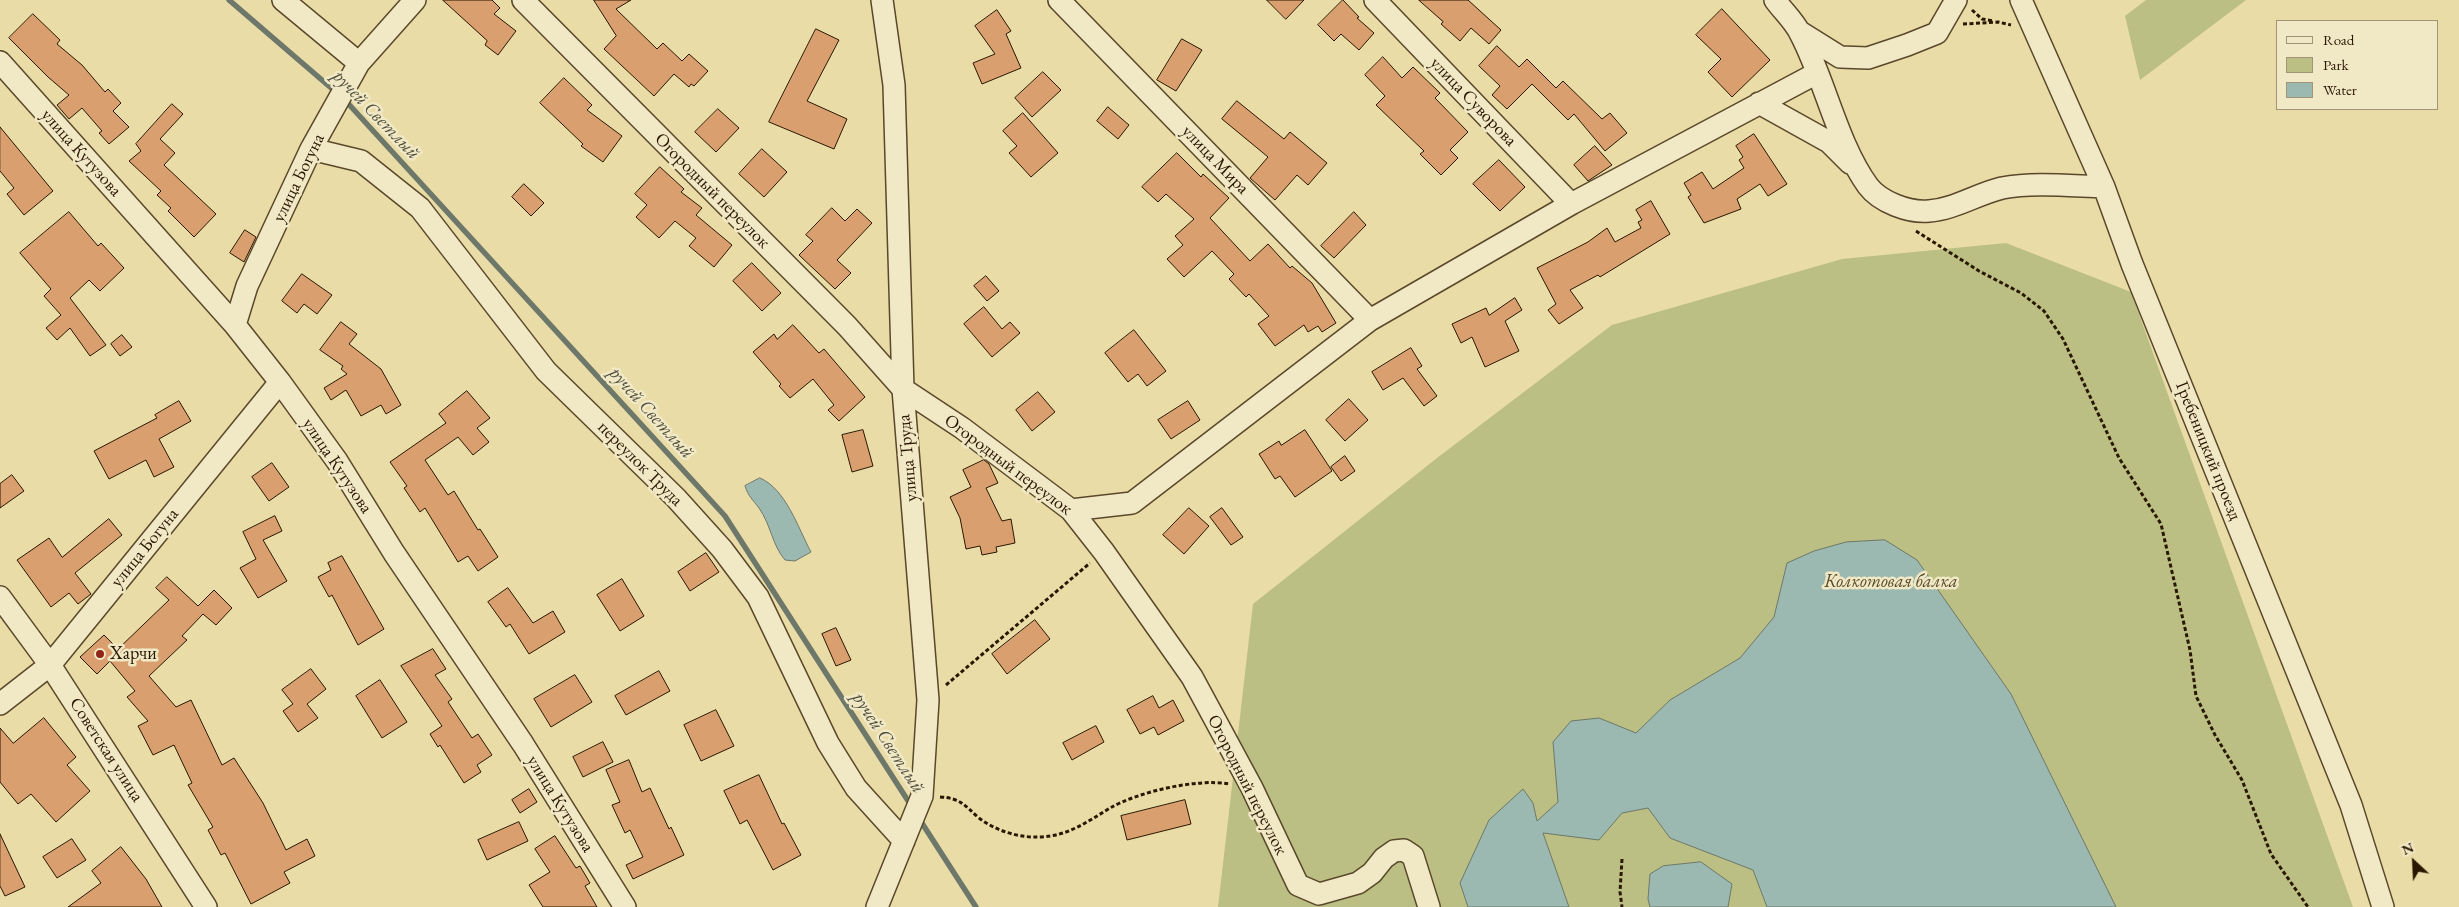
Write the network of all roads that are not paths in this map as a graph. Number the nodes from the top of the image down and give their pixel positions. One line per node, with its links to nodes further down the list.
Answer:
1 (283, 0): 12 (street)
2 (415, 0): 12 (street, улица Богуна)
3 (523, 0): 22 (street, Огородный переулок)
4 (882, 0): 22 (street, улица Труда)
5 (1059, 0): 19 (street, улица Мира)
6 (1375, 0): 18 (street, улица Суворова)
7 (1775, 0): 10 (street)
8 (2021, 0): 17 (street, Гребеницкий проезд)
9 (1964, 4): 10 (street)
10 (1800, 32): 13 (street)
11 (0, 62): 20 (street, улица Кутузова)
12 (359, 63): 15 (street, улица Богуна)
13 (1817, 73): 14 (street); 16 (street)
14 (1759, 103): 16 (street); 18 (street)
15 (311, 149): 20 (street, улица Богуна); 27 (street, переулок Труда)
16 (1861, 173): 17 (street)
17 (2104, 187): 34 (street, Гребеницкий проезд)
18 (1571, 204): 19 (street)
19 (1370, 320): 23 (street)
20 (235, 324): 21 (street, улица Кутузова)
21 (280, 382): 25 (street, улица Богуна); 30 (street, улица Кутузова)
22 (903, 389): 23 (street, Огородный переулок); 27 (street, улица Труда)
23 (1071, 510): 28 (street, Огородный переулок)
24 (0, 597): 25 (street, Советская улица)
25 (50, 666): 26 (street, улица Богуна); 29 (street, Советская улица)
26 (0, 704)
27 (904, 841): 31 (street, улица Труда)
28 (1298, 885): 32 (street); 33 (street)
29 (206, 907)
30 (625, 907)
31 (877, 907)
32 (1298, 907)
33 (1429, 907)
34 (2383, 907)

